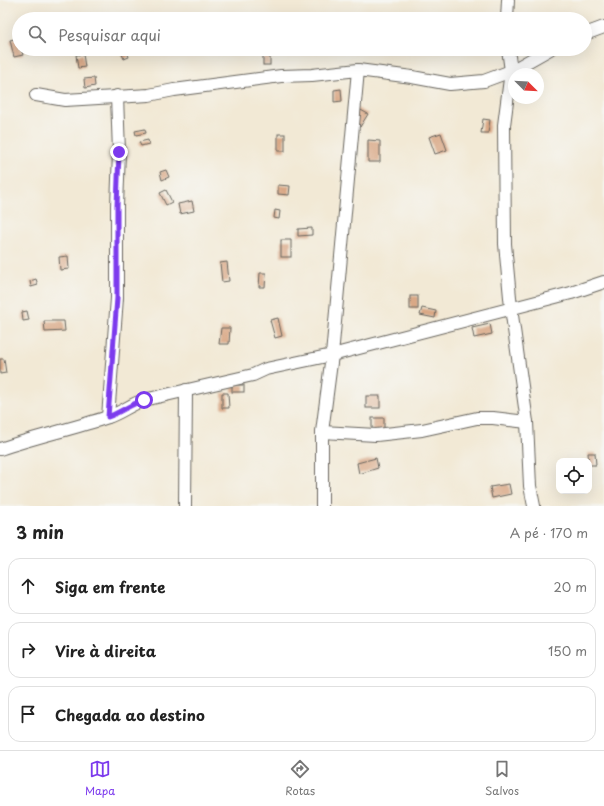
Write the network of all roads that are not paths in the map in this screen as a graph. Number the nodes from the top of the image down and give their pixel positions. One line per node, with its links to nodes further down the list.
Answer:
1 (508, 0): 2 (street)
2 (507, 12)
3 (604, 26): 4 (street)
4 (592, 31)
5 (509, 56): 7 (street)
6 (538, 56): 8 (street)
7 (511, 68)
8 (516, 68)
9 (358, 70): 10 (street); 13 (street); 16 (street)
10 (508, 72)
11 (508, 94): 15 (street)
12 (36, 95): 13 (street)
13 (117, 96): 18 (street)
14 (604, 282): 15 (street)
15 (511, 308): 16 (street); 19 (street)
16 (332, 356): 17 (street); 20 (street)
17 (186, 390): 18 (street); 22 (street)
18 (108, 417): 21 (street)
19 (527, 422): 20 (street); 24 (street)
20 (322, 432): 23 (street)
21 (0, 449)
22 (185, 506)
23 (322, 506)
24 (534, 506)

